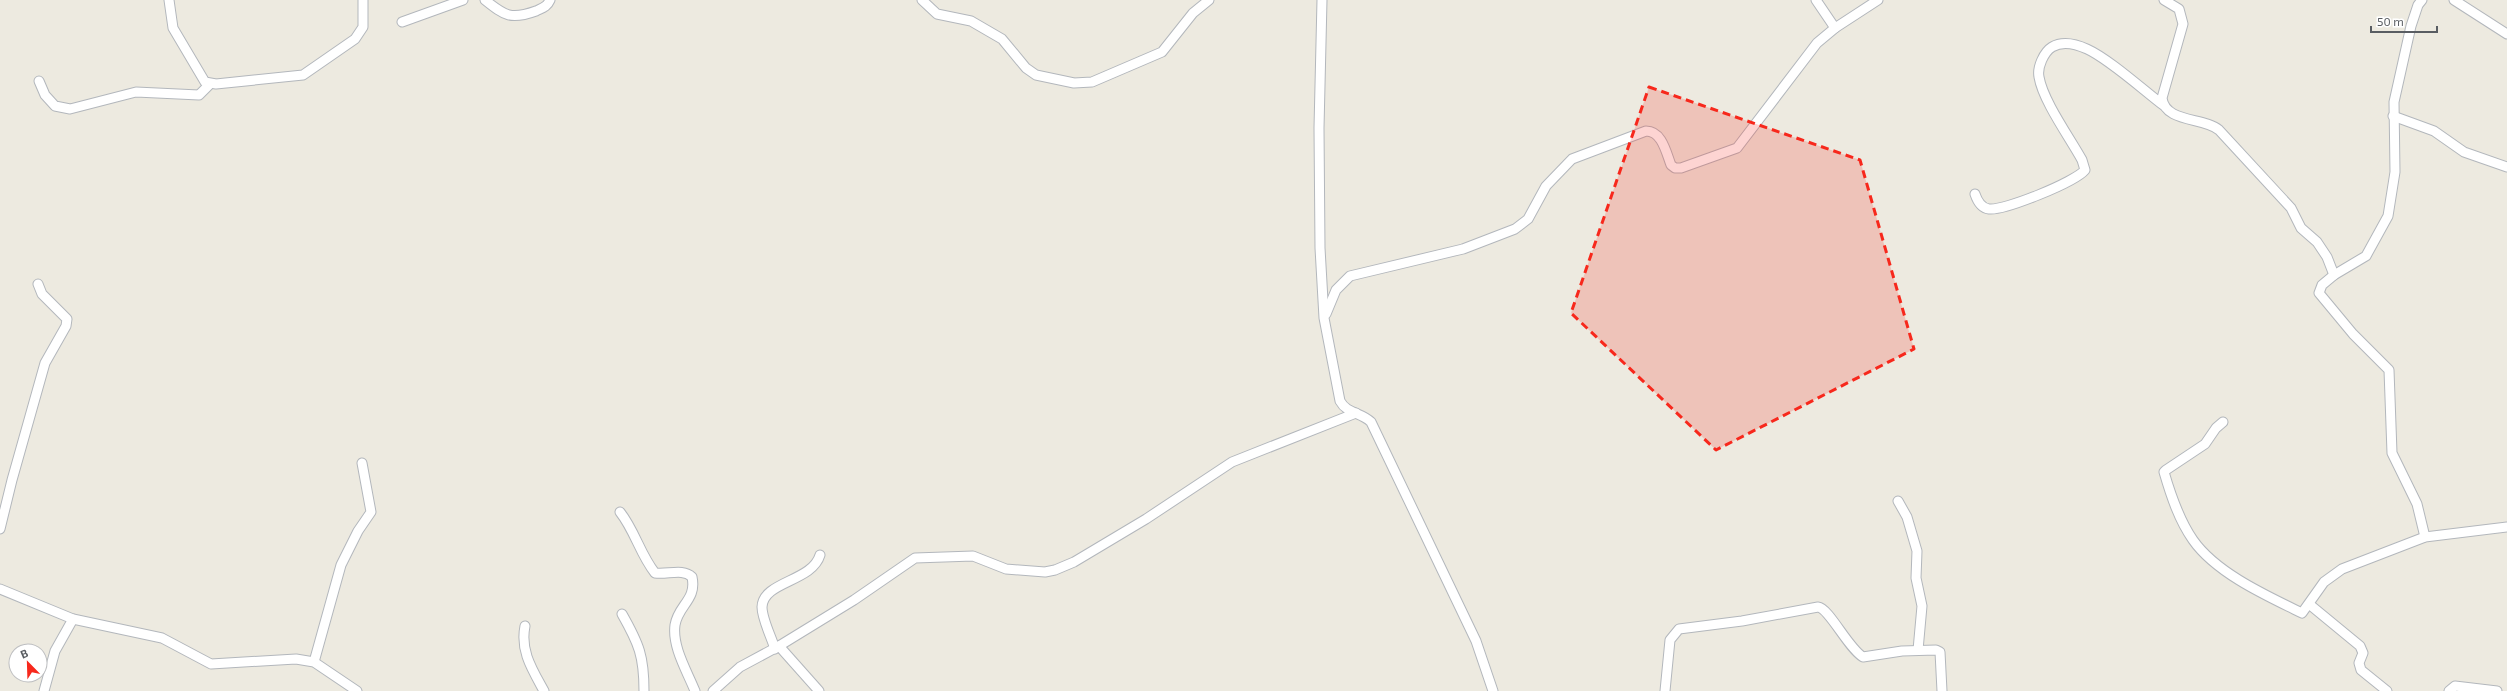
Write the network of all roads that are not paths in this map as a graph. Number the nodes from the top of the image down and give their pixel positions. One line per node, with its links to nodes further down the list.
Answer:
1 (169, 0): 18 (street)
2 (363, 0): 18 (street)
3 (463, 0): 14 (street)
4 (485, 0): 5 (street)
5 (550, 0)
6 (922, 0): 7 (street)
7 (1209, 0)
8 (1322, 0): 25 (street)
9 (1816, 0): 15 (street)
10 (1878, 0): 15 (street)
11 (2164, 0): 19 (street)
12 (2422, 0): 20 (street)
13 (2454, 0): 16 (street)
14 (402, 22)
15 (1835, 28): 25 (street)
16 (2507, 34)
17 (39, 81): 18 (street)
18 (210, 84)
19 (2163, 105): 22 (street); 23 (street)
20 (2393, 116): 21 (street); 23 (street)
21 (2507, 167)
22 (1975, 194)
23 (2334, 275): 33 (street)
24 (38, 284): 32 (street)
25 (1324, 318): 26 (street)
26 (1356, 413): 40 (street); 50 (street)
27 (2223, 422): 36 (street)
28 (362, 463): 42 (street)
29 (1898, 501): 41 (street)
30 (620, 512): 47 (street)
31 (2507, 527): 33 (street)
32 (0, 529)
33 (2425, 537): 36 (street)
34 (820, 555): 40 (street)
35 (0, 589): 38 (street)
36 (2309, 604): 53 (street)
37 (622, 614): 46 (street)
38 (73, 619): 42 (street); 43 (street)
39 (525, 626): 45 (street)
40 (777, 648): 48 (street); 49 (street)
41 (1918, 650): 51 (street); 52 (street)
42 (314, 662): 44 (street)
43 (44, 691)
44 (356, 691)
45 (544, 691)
46 (644, 691)
47 (695, 691)
48 (713, 691)
49 (819, 691)
50 (1493, 691)
51 (1665, 691)
52 (1942, 691)
53 (2387, 691)
54 (2449, 691): 55 (street)
55 (2497, 691)

